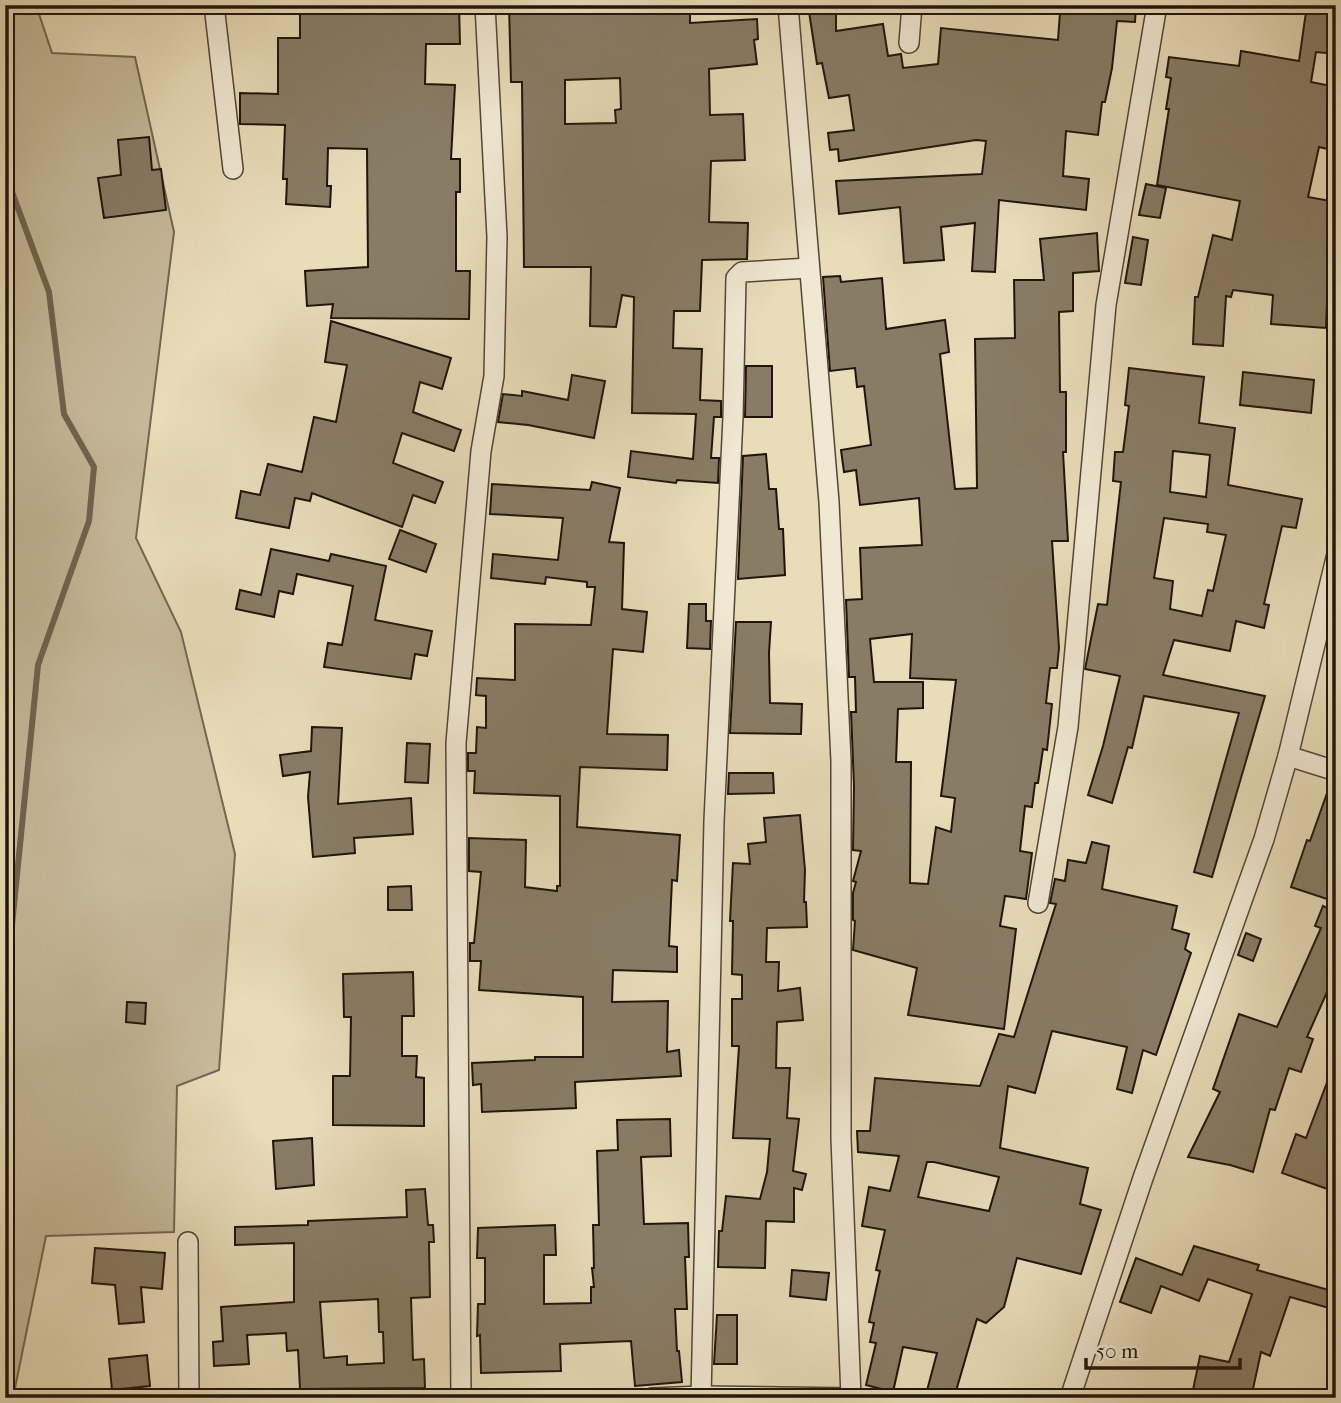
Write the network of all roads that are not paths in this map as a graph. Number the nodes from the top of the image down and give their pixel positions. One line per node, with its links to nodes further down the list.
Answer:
1 (214, 5): 7 (street)
2 (485, 5): 17 (street)
3 (788, 5): 8 (street)
4 (912, 5): 6 (street)
5 (1157, 5): 12 (street)
6 (909, 43)
7 (233, 169)
8 (808, 268): 14 (street); 19 (street)
9 (1336, 558): 10 (street)
10 (1288, 757): 11 (street); 15 (street)
11 (1336, 771)
12 (1038, 903)
13 (188, 1242): 16 (street)
14 (701, 1397): 18 (street); 19 (street)
15 (1072, 1397)
16 (189, 1398)
17 (461, 1398)
18 (652, 1398)
19 (852, 1398)

